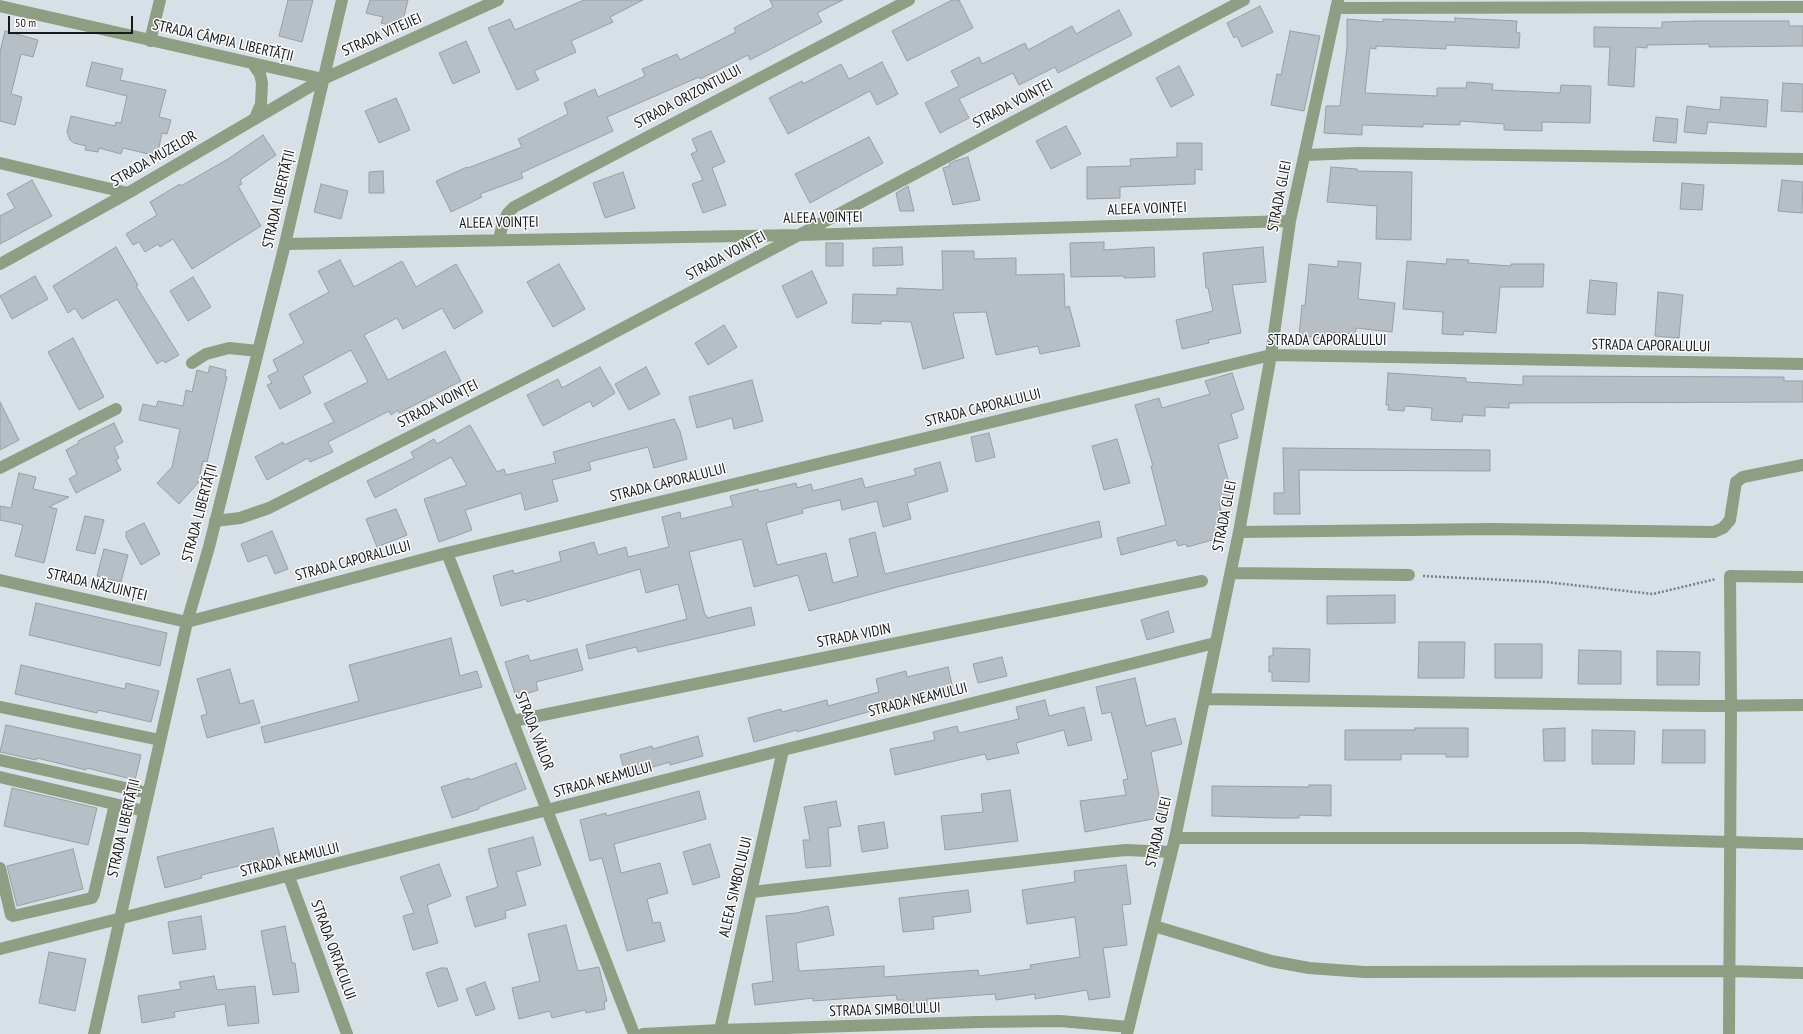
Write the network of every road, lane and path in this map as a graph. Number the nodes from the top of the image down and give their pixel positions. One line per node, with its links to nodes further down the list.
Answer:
1 (160, 0): 9 (street)
2 (342, 0): 11 (street, STRADA LIBERTĂȚII)
3 (497, 0): 11 (street, STRADA VITEJIEI)
4 (910, 0): 19 (street, STRADA ORIZONTULUI)
5 (1244, 0): 18 (street, STRADA VOINȚEI)
6 (1337, 4): 8 (street); 13 (street, STRADA GLIEI)
7 (7, 5): 9 (street, STRADA CÂMPIA LIBERTĂȚII)
8 (1803, 7)
9 (150, 41): 10 (street, STRADA CÂMPIA LIBERTĂȚII)
10 (253, 64): 11 (street, STRADA CÂMPIA LIBERTĂȚII); 12 (street)
11 (323, 79): 12 (street, STRADA MUZELOR); 20 (street, STRADA LIBERTĂȚII)
12 (255, 118): 16 (street, STRADA MUZELOR)
13 (1305, 155): 14 (street); 17 (street, STRADA GLIEI)
14 (1803, 159)
15 (0, 163): 16 (street)
16 (128, 193): 21 (street, STRADA MUZELOR)
17 (1290, 221): 18 (street, ALEEA VOINȚEI); 23 (street, STRADA GLIEI)
18 (800, 235): 19 (street, ALEEA VOINȚEI); 29 (street, STRADA VOINȚEI)
19 (499, 239): 20 (street, ALEEA VOINȚEI)
20 (285, 244): 22 (street, STRADA LIBERTĂȚII)
21 (0, 264)
22 (258, 351): 24 (street); 29 (street, STRADA LIBERTĂȚII)
23 (1271, 355): 25 (street, STRADA CAPORALULUI); 30 (street, STRADA GLIEI); 31 (street, STRADA CAPORALULUI)
24 (192, 363)
25 (1803, 364)
26 (116, 409): 28 (street)
27 (1803, 465): 30 (street)
28 (0, 468)
29 (215, 521): 38 (street, STRADA LIBERTĂȚII)
30 (1239, 532): 32 (street, STRADA GLIEI)
31 (447, 553): 38 (street, STRADA CAPORALULUI); 44 (street, STRADA VĂILOR)
32 (1230, 573): 33 (street); 39 (street, STRADA GLIEI)
33 (1409, 575): 34 (path)
34 (1730, 576): 35 (street); 42 (street)
35 (1803, 577)
36 (0, 580): 38 (street, STRADA NĂZUINȚEI)
37 (1202, 581): 44 (street, STRADA VIDIN)
38 (187, 622): 45 (street, STRADA LIBERTĂȚII)
39 (1215, 643): 40 (street, STRADA GLIEI); 46 (street, STRADA NEAMULUI)
40 (1204, 699): 42 (street); 53 (street, STRADA GLIEI)
41 (1803, 704): 42 (street)
42 (1732, 706): 54 (street)
43 (1, 708): 45 (street)
44 (513, 721): 52 (street, STRADA VĂILOR)
45 (160, 740): 49 (street, STRADA LIBERTĂȚII)
46 (783, 750): 52 (street, STRADA NEAMULUI); 59 (street, ALEEA SIMBOLULUI)
47 (0, 760): 49 (street)
48 (0, 777): 50 (street)
49 (148, 793): 51 (street, STRADA LIBERTĂȚII)
50 (115, 804): 51 (street); 57 (street)
51 (144, 811): 60 (street, STRADA LIBERTĂȚII)
52 (548, 811): 58 (street, STRADA NEAMULUI); 71 (street, STRADA VĂILOR)
53 (1175, 838): 54 (street); 56 (street, STRADA GLIEI)
54 (1730, 843): 55 (street); 63 (street)
55 (1803, 844)
56 (1171, 852): 59 (street); 61 (street, STRADA GLIEI)
57 (0, 868)
58 (289, 877): 60 (street, STRADA NEAMULUI); 70 (street, STRADA ORTACULUI)
59 (752, 892): 66 (street, ALEEA SIMBOLULUI)
60 (119, 919): 62 (street, STRADA NEAMULUI); 69 (street, STRADA LIBERTĂȚII)
61 (1154, 926): 63 (street); 68 (street, STRADA GLIEI)
62 (0, 950)
63 (1729, 972): 64 (street); 73 (street)
64 (1803, 973)
65 (977, 1028): 67 (street, STRADA SIMBOLULUI); 68 (street, STRADA SIMBOLULUI)
66 (720, 1030): 67 (street, STRADA SIMBOLULUI); 72 (street, STRADA SIMBOLULUI)
67 (830, 1031)
68 (1128, 1031)
69 (94, 1034)
70 (347, 1034)
71 (634, 1034)
72 (643, 1034)
73 (1729, 1034)

